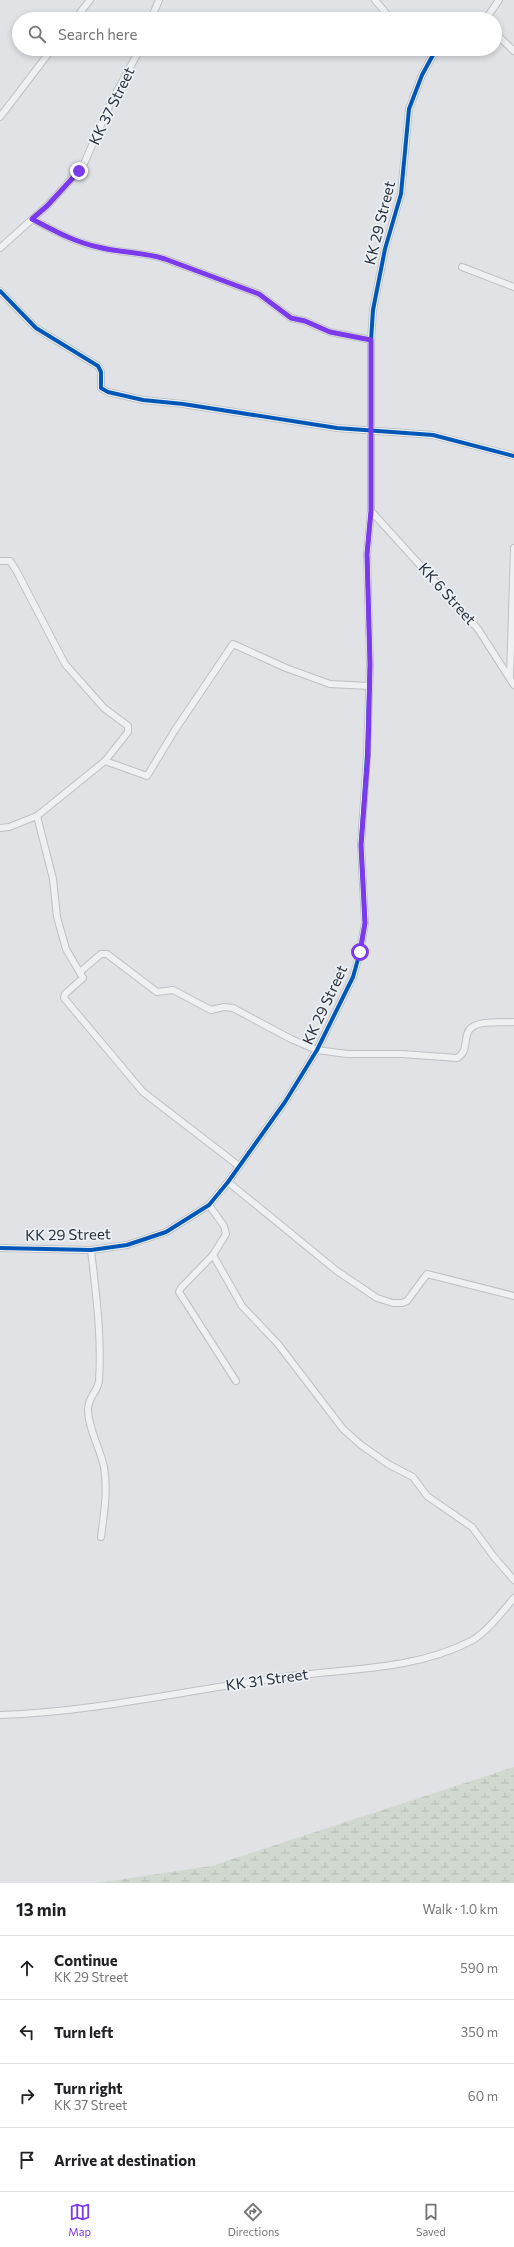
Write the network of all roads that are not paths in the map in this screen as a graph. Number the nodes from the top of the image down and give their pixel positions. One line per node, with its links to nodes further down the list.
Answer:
1 (90, 0): 5 (street)
2 (159, 0): 6 (street)
3 (375, 0): 7 (street)
4 (499, 0): 8 (street)
5 (81, 12)
6 (154, 12)
7 (385, 12)
8 (491, 12)
9 (502, 40): 10 (street)
10 (514, 51)
11 (47, 56): 14 (street)
12 (136, 56): 15 (street, KK 37 Street)
13 (432, 56): 20 (street, KK 29 Street)
14 (0, 117)
15 (32, 219): 16 (street, KK 37 Street); 20 (street)
16 (0, 248)
17 (462, 267): 18 (street)
18 (514, 287)
19 (0, 291): 21 (street)
20 (371, 340): 21 (street, KK 29 Street)
21 (371, 432): 22 (street); 23 (street, KK 29 Street)
22 (514, 456)
23 (371, 511): 26 (street, KK 6 Street); 28 (street, KK 29 Street)
24 (514, 548): 26 (street)
25 (0, 561): 29 (street)
26 (510, 678): 27 (street, KK 6 Street)
27 (514, 685)
28 (369, 686): 29 (street); 34 (street, KK 29 Street)
29 (105, 762): 30 (street)
30 (37, 816): 31 (street); 32 (street)
31 (0, 828)
32 (80, 972): 34 (street); 35 (street)
33 (514, 1022): 34 (street)
34 (317, 1050): 35 (street, KK 29 Street)
35 (239, 1166): 36 (street, KK 29 Street)
36 (228, 1182): 37 (street, KK 29 Street); 41 (street)
37 (209, 1205): 39 (street, KK 29 Street); 40 (street)
38 (0, 1248): 39 (street, KK 29 Street)
39 (91, 1250): 43 (street)
40 (213, 1255): 42 (street); 44 (street)
41 (514, 1296)
42 (236, 1381)
43 (101, 1537)
44 (514, 1580)
45 (514, 1598): 46 (street, KK 31 Street)
46 (0, 1715)

